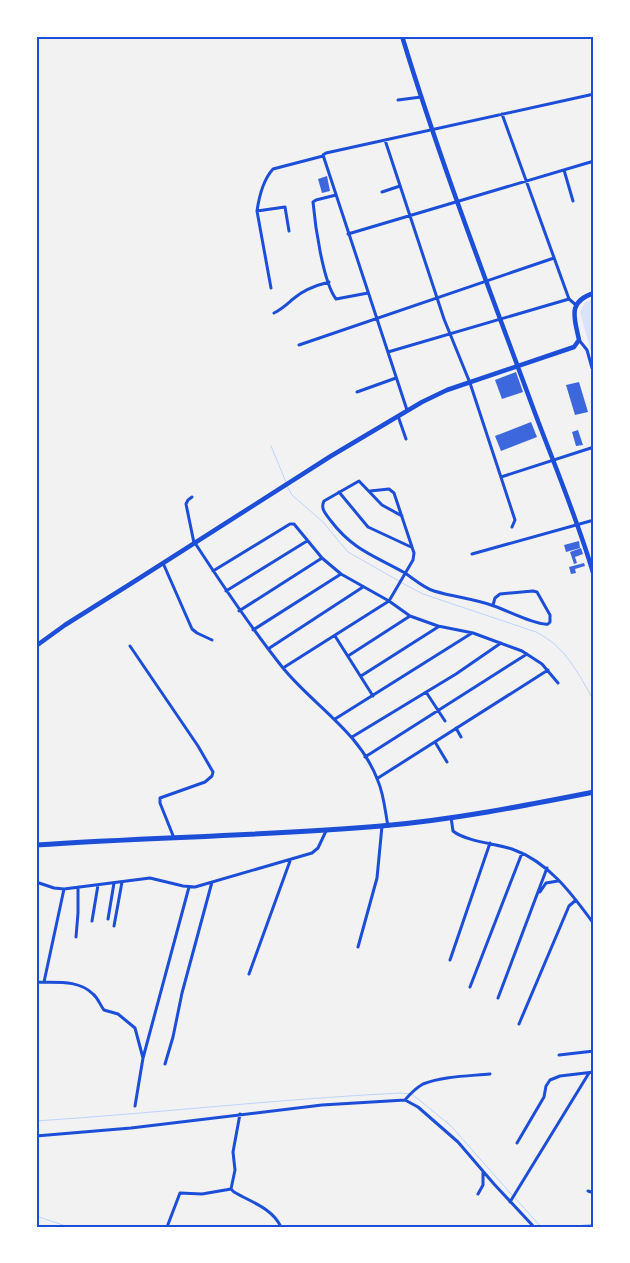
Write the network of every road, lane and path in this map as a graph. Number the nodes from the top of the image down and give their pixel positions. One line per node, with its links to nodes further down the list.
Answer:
1 (402, 36): 3 (main road)
2 (594, 94): 5 (street)
3 (421, 97): 4 (street); 6 (main road)
4 (398, 100)
5 (502, 114): 6 (street); 11 (street)
6 (432, 130): 7 (street); 15 (main road)
7 (385, 140): 8 (street); 12 (street)
8 (323, 156): 14 (street); 17 (street)
9 (594, 161): 10 (street)
10 (564, 170): 11 (street); 16 (street)
11 (526, 182): 15 (street); 21 (street)
12 (400, 186): 13 (street); 18 (street)
13 (382, 192)
14 (336, 195): 20 (street); 23 (street)
15 (457, 201): 18 (street); 22 (main road)
16 (573, 201)
17 (257, 211): 19 (street); 24 (street)
18 (410, 217): 20 (street); 27 (street)
19 (289, 231)
20 (348, 234): 26 (street)
21 (554, 258): 22 (street); 28 (street)
22 (486, 281): 27 (street); 32 (main road)
23 (329, 282): 26 (street); 30 (street)
24 (271, 288)
25 (594, 293): 29 (main road)
26 (368, 294): 31 (street)
27 (438, 298): 31 (street); 33 (street)
28 (569, 299): 29 (street); 32 (street)
29 (576, 305): 34 (main road)
30 (274, 313)
31 (376, 318): 35 (street); 36 (street)
32 (502, 320): 33 (street); 37 (main road)
33 (450, 334): 36 (street); 40 (street)
34 (579, 340): 37 (main road); 38 (street)
35 (298, 345)
36 (388, 352): 39 (street)
37 (518, 366): 40 (main road); 46 (main road)
38 (592, 368)
39 (396, 378): 41 (street); 42 (street)
40 (470, 383): 42 (main road); 47 (street)
41 (357, 392)
42 (407, 410): 43 (main road)
43 (397, 416): 44 (street); 56 (main road)
44 (406, 438)
45 (594, 447): 46 (street)
46 (553, 460): 47 (street); 53 (main road)
47 (501, 477): 54 (street)
48 (339, 492): 49 (street); 57 (street); 63 (street)
49 (370, 492): 51 (street); 51 (street)
50 (192, 497): 56 (street)
51 (402, 516): 57 (street)
52 (594, 520): 53 (street)
53 (578, 524): 58 (street); 64 (main road)
54 (512, 527)
55 (307, 541): 59 (street); 61 (street); 66 (street)
56 (195, 543): 60 (main road); 61 (street)
57 (412, 547): 63 (street)
58 (472, 554)
59 (322, 558): 62 (street); 69 (street)
60 (163, 563): 75 (street); 77 (main road)
61 (213, 571): 66 (street)
62 (341, 574): 65 (street); 72 (street)
63 (404, 575): 67 (street); 68 (street)
64 (594, 576)
65 (363, 587): 67 (street); 79 (street)
66 (226, 591): 69 (street)
67 (389, 601): 70 (street); 74 (street)
68 (493, 605): 68 (street)
69 (240, 611): 72 (street)
70 (410, 616): 71 (street); 81 (street)
71 (438, 626): 73 (street); 84 (street)
72 (253, 630): 79 (street)
73 (473, 633): 76 (street); 87 (street)
74 (335, 636): 81 (street); 82 (street)
75 (212, 640)
76 (502, 643): 80 (street); 86 (street)
77 (36, 646)
78 (130, 646): 102 (street)
79 (268, 649): 82 (street)
80 (528, 654): 83 (street); 88 (street)
81 (348, 656): 84 (street)
82 (283, 668): 89 (street)
83 (548, 670): 85 (street); 91 (street)
84 (360, 676): 87 (street)
85 (558, 683)
86 (426, 692): 88 (street); 92 (street)
87 (373, 696): 89 (street)
88 (439, 711): 90 (street); 95 (street)
89 (335, 719): 92 (street)
90 (446, 721)
91 (456, 728): 93 (street); 94 (street)
92 (352, 737): 95 (street)
93 (462, 737)
94 (435, 742): 96 (street); 97 (street)
95 (365, 757): 97 (street)
96 (447, 762)
97 (377, 778): 100 (street)
98 (594, 792): 99 (highway)
99 (451, 817): 100 (highway); 103 (street)
100 (385, 826): 101 (highway); 125 (street)
101 (326, 831): 102 (highway); 106 (street)
102 (174, 838): 104 (highway)
103 (490, 843): 105 (street); 126 (street)
104 (36, 845)
105 (522, 853): 107 (street); 130 (street)
106 (290, 860): 111 (street); 127 (street)
107 (547, 868): 108 (street); 118 (street)
108 (559, 880): 118 (street); 119 (street)
109 (37, 882): 116 (street); 117 (street)
110 (122, 882): 112 (street); 115 (street); 123 (street)
111 (212, 882): 115 (street); 136 (street)
112 (114, 883): 113 (street); 121 (street)
113 (98, 885): 114 (street); 120 (street)
114 (78, 887): 117 (street); 124 (street)
115 (189, 887): 135 (street)
116 (36, 889)
117 (64, 889): 129 (street)
118 (537, 895): 131 (street)
119 (576, 900): 122 (street); 132 (street)
120 (92, 920)
121 (108, 920)
122 (594, 924)
123 (114, 926)
124 (76, 936)
125 (358, 947)
126 (450, 960)
127 (249, 974)
128 (36, 982): 129 (street)
129 (44, 982): 135 (street)
130 (470, 987)
131 (498, 998)
132 (519, 1024)
133 (594, 1051): 134 (street)
134 (560, 1055)
135 (143, 1058): 141 (street)
136 (166, 1064)
137 (594, 1072): 138 (street)
138 (589, 1073): 144 (street); 150 (street)
139 (490, 1074): 140 (street)
140 (405, 1100): 142 (street); 145 (street)
141 (135, 1106)
142 (240, 1114): 143 (street); 146 (street)
143 (36, 1136)
144 (517, 1143)
145 (483, 1171): 149 (street); 150 (street)
146 (231, 1189): 152 (street); 153 (street)
147 (588, 1191): 148 (street)
148 (594, 1193)
149 (478, 1194)
150 (510, 1202): 154 (street)
151 (594, 1226): 155 (street)
152 (167, 1227)
153 (280, 1227)
154 (534, 1227)
155 (568, 1227)

